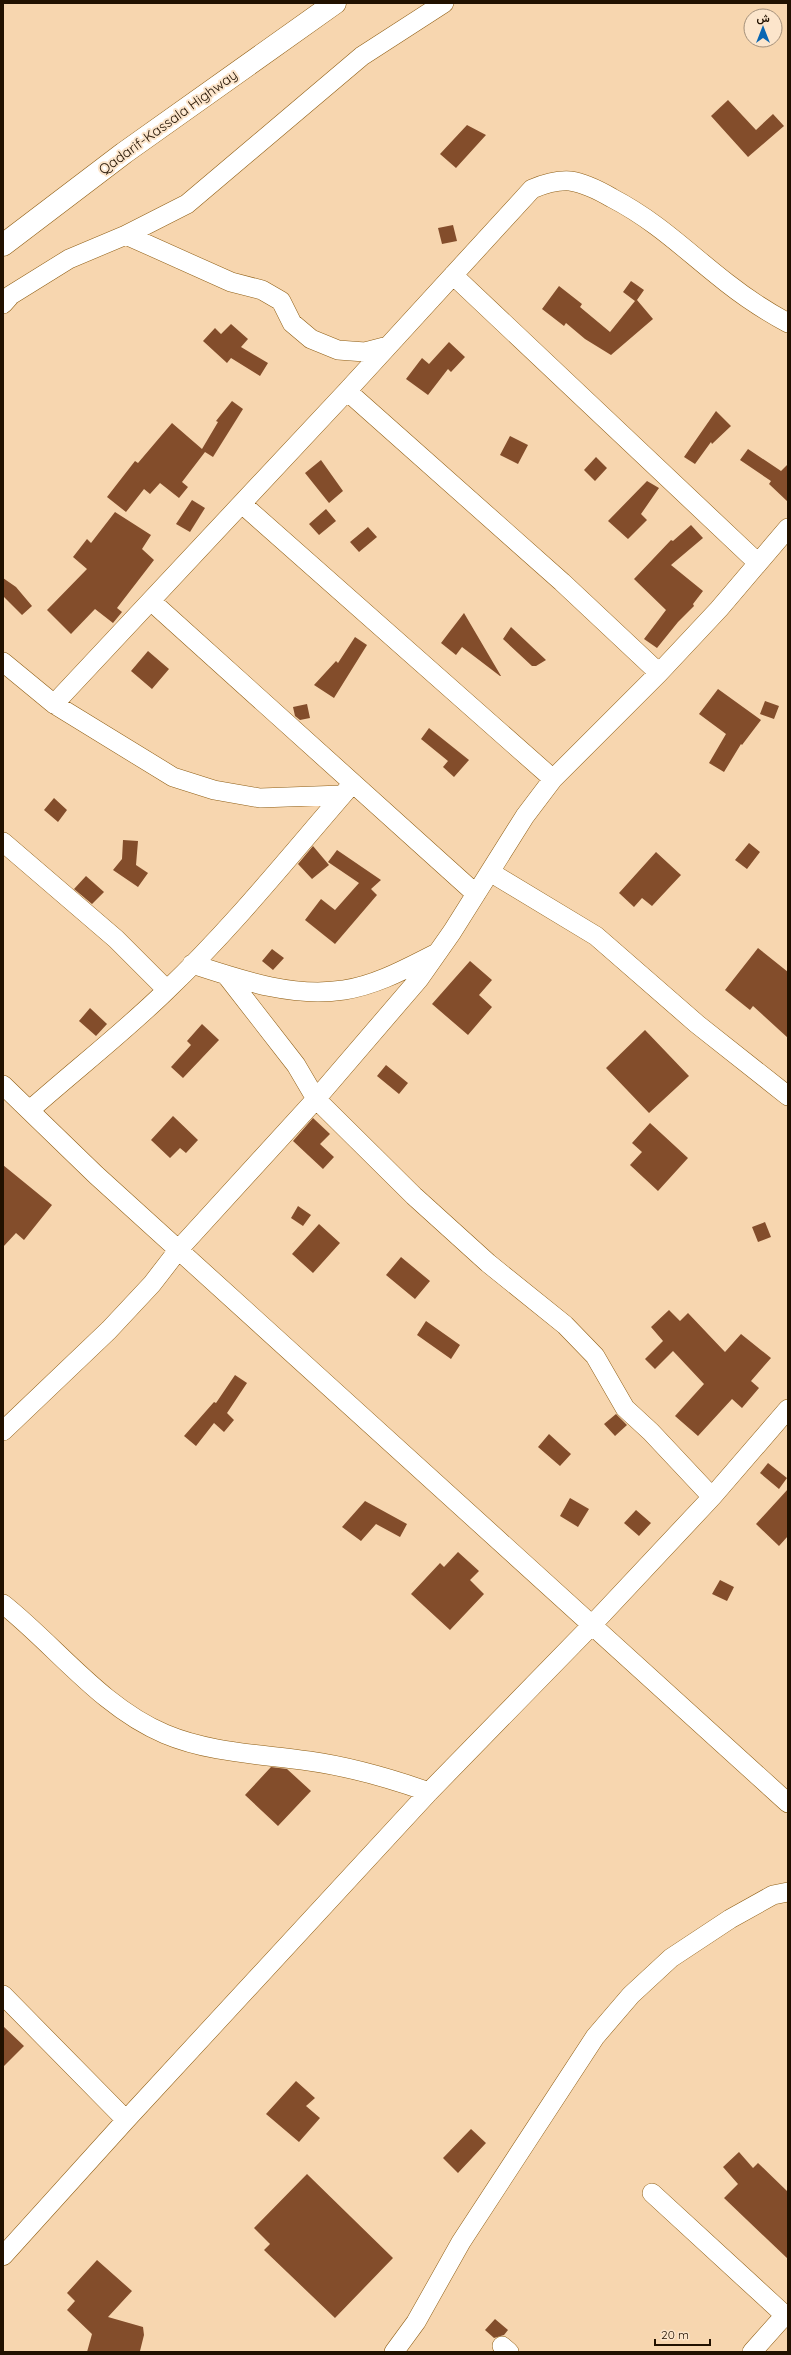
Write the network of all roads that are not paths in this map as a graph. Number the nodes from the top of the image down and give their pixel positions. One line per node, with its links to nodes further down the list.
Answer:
1 (335, 3): 4 (highway, Qadarif-Kassala Highway)
2 (444, 3): 3 (street)
3 (126, 235): 6 (street); 8 (street)
4 (3, 245)
5 (453, 274): 7 (street); 8 (street); 12 (street)
6 (3, 304)
7 (788, 323)
8 (388, 346): 9 (street)
9 (347, 391): 10 (street); 15 (street)
10 (242, 504): 13 (street); 17 (street)
11 (788, 528): 12 (street)
12 (758, 563): 15 (street)
13 (151, 601): 16 (street); 18 (street)
14 (3, 662): 16 (street)
15 (659, 673): 17 (street)
16 (54, 704): 18 (street)
17 (553, 779): 20 (street)
18 (348, 789): 21 (street); 23 (street)
19 (3, 842): 25 (street)
20 (490, 872): 21 (street); 27 (street)
21 (476, 894): 22 (street)
22 (437, 953): 24 (street); 28 (street)
23 (192, 964): 24 (street); 25 (street)
24 (226, 975): 28 (street)
25 (167, 990): 29 (street)
26 (3, 1084): 29 (street)
27 (788, 1096)
28 (316, 1099): 30 (street); 33 (street)
29 (30, 1110): 30 (street)
30 (178, 1249): 32 (street); 35 (street)
31 (788, 1409): 33 (street)
32 (3, 1430)
33 (712, 1497): 35 (street)
34 (3, 1604): 36 (street)
35 (591, 1626): 36 (street); 37 (street)
36 (429, 1792): 40 (street)
37 (788, 1803)
38 (788, 1892): 44 (street)
39 (3, 1995): 40 (street)
40 (126, 2120): 42 (street)
41 (652, 2193): 43 (street)
42 (3, 2256)
43 (786, 2317): 45 (street)
44 (394, 2352)
45 (752, 2352)

